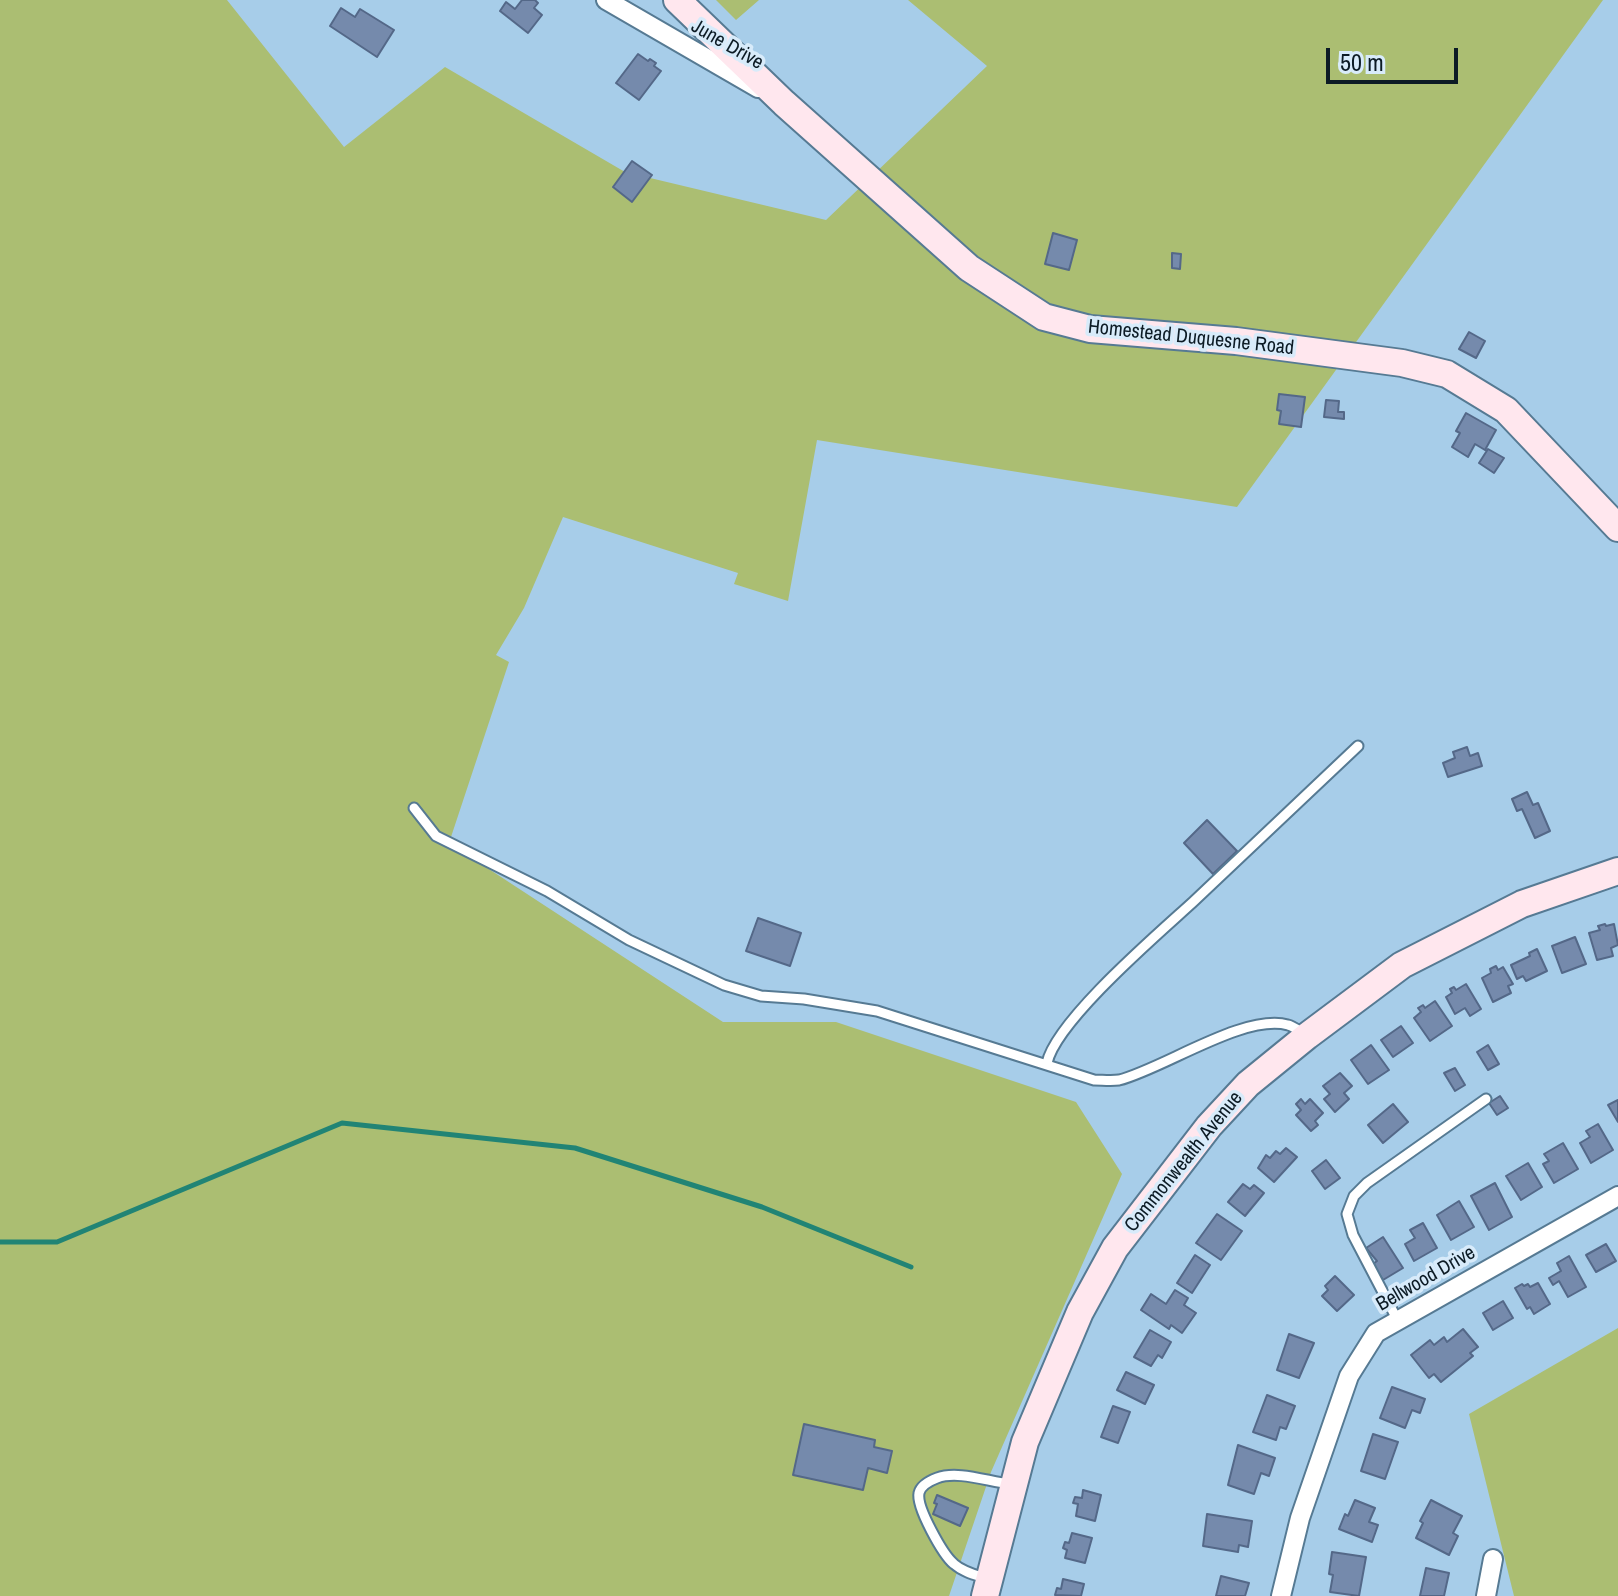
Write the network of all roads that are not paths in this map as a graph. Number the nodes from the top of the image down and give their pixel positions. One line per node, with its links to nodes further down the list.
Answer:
1 (606, 0): 3 (street, June Drive)
2 (677, 0): 3 (street, Homestead Duquesne Road)
3 (784, 103): 4 (street, Homestead Duquesne Road)
4 (1618, 528)
5 (1358, 746): 9 (lane)
6 (414, 808): 9 (lane)
7 (1618, 871): 8 (street, Commonwealth Avenue)
8 (1307, 1036): 9 (lane); 13 (street, Commonwealth Avenue)
9 (1047, 1063)
10 (1486, 1099): 12 (lane)
11 (1618, 1196): 12 (street, Bellwood Drive)
12 (1398, 1321): 16 (street, Bellwood Drive)
13 (1014, 1484): 15 (street, Commonwealth Avenue); 15 (lane)
14 (1493, 1559): 17 (street)
15 (987, 1588)
16 (1281, 1596)
17 (1486, 1596)

